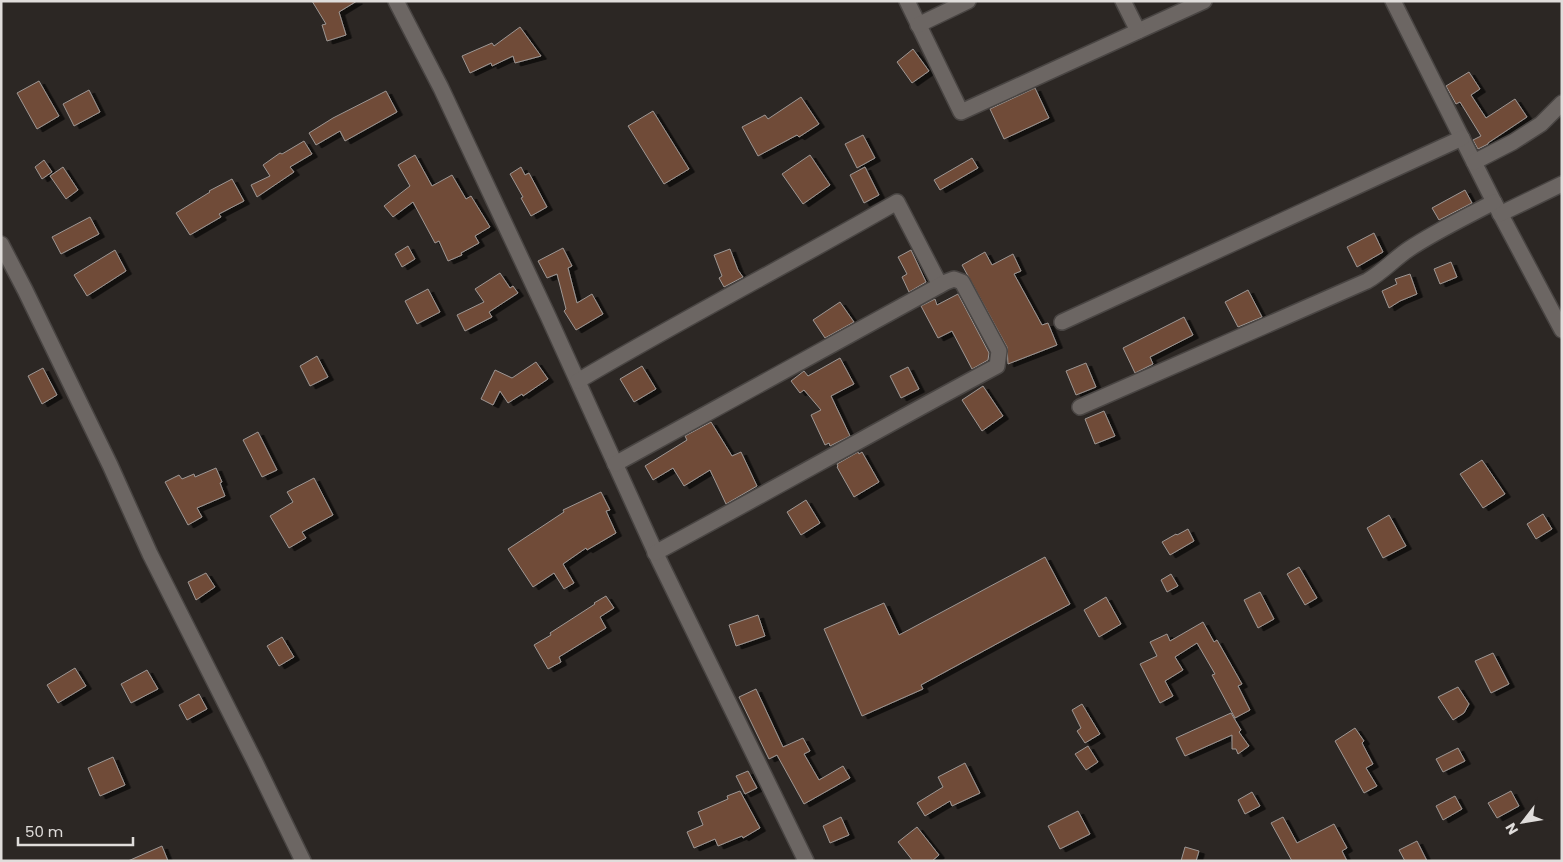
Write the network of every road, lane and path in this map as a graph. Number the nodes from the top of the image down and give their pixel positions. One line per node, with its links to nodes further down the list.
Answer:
1 (396, 1): 18 (street)
2 (907, 1): 7 (street)
3 (968, 1): 7 (street)
4 (1123, 1): 8 (street)
5 (1204, 1): 8 (street)
6 (1393, 1): 10 (street)
7 (918, 24): 8 (street)
8 (1138, 31)
9 (1562, 103): 11 (street)
10 (1462, 138): 11 (street); 16 (street)
11 (1474, 162): 13 (street)
12 (1562, 184): 13 (street)
13 (1497, 208): 17 (street); 19 (street)
14 (1, 244): 22 (street)
15 (940, 285): 18 (street); 20 (street); 21 (street)
16 (1062, 322)
17 (1562, 330)
18 (578, 381): 20 (street)
19 (1080, 407)
20 (615, 464): 21 (street)
21 (655, 553): 23 (street)
22 (303, 861)
23 (806, 861)

